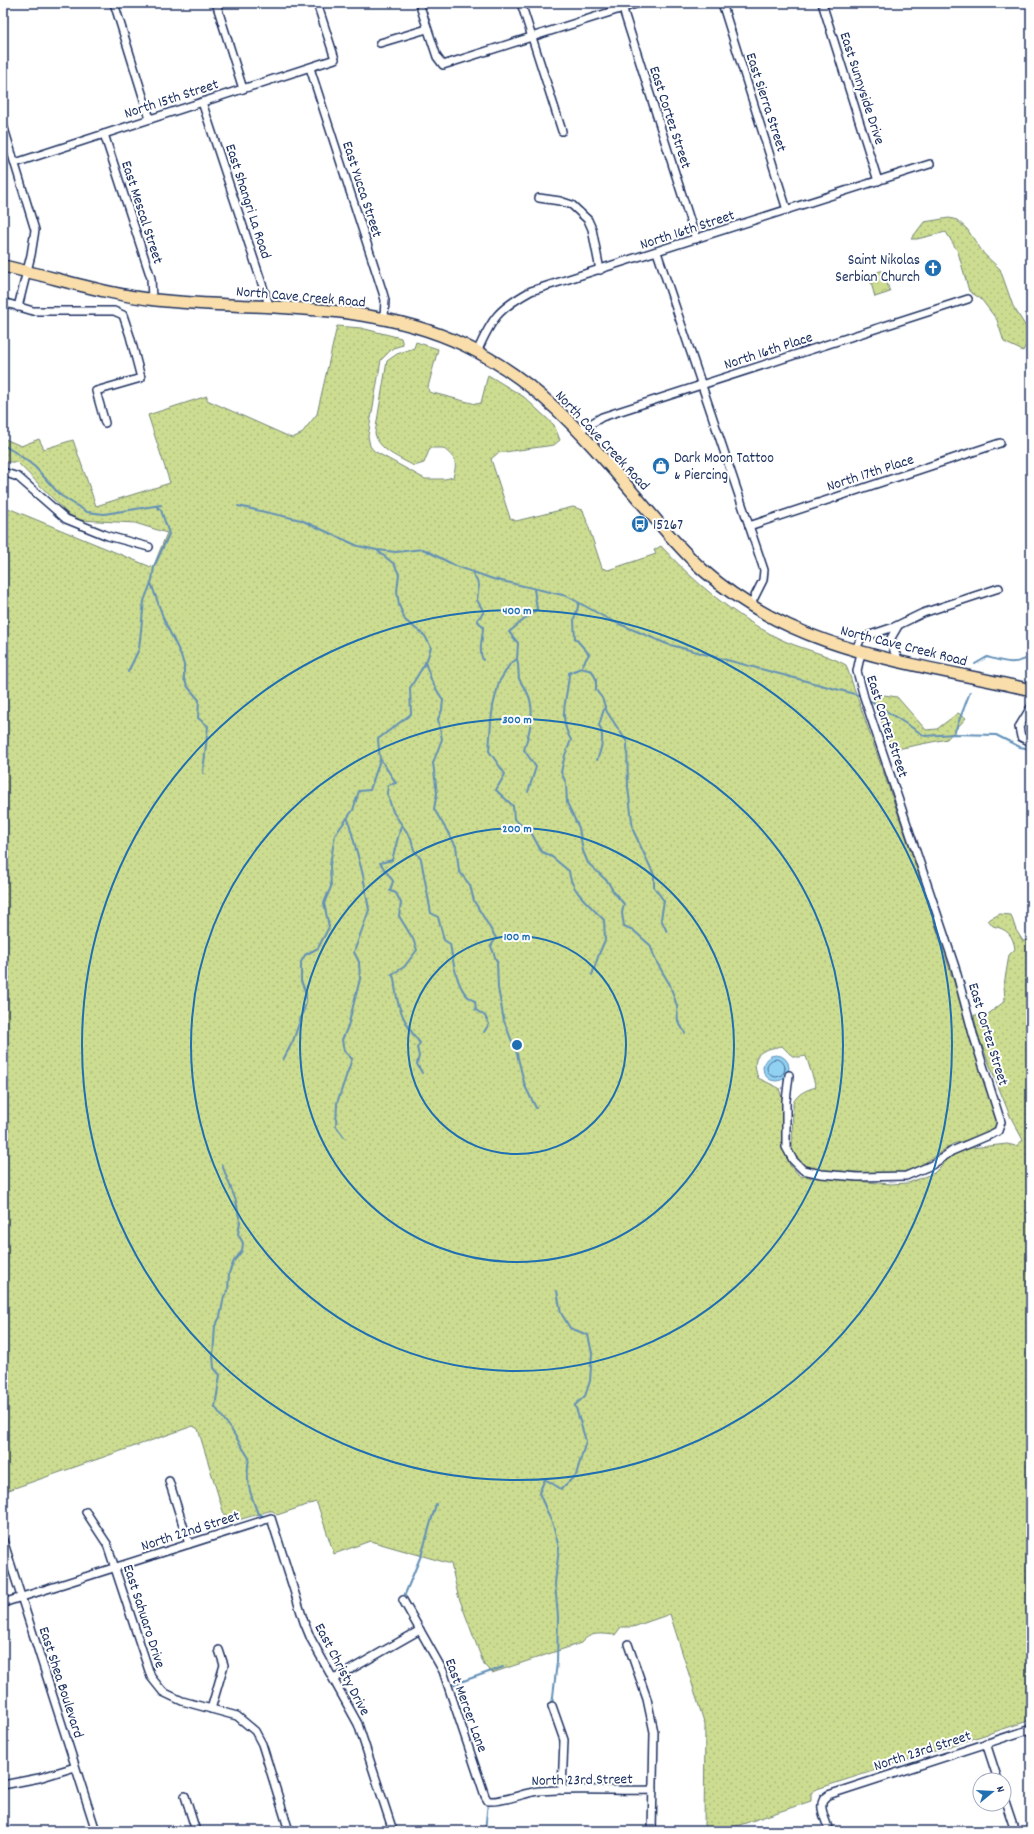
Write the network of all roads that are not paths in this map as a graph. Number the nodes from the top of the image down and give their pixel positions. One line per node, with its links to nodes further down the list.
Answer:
1 (114, 3): 16 (street)
2 (216, 3): 14 (street)
3 (317, 3): 13 (street, North 15th Street)
4 (419, 3): 10 (street)
5 (521, 3): 11 (street)
6 (639, 3): 9 (street)
7 (722, 3): 24 (street, East Sierra Street)
8 (822, 3): 22 (street, East Sunnyside Drive)
9 (622, 6): 11 (street); 25 (street, East Cortez Street)
10 (427, 29): 11 (street); 12 (street)
11 (532, 38): 18 (street)
12 (380, 43)
13 (310, 68): 14 (street, North 15th Street); 35 (street, East Yucca Street)
14 (243, 89): 15 (street, North 15th Street)
15 (202, 102): 16 (street, North 15th Street); 34 (street, East Shangri La Road)
16 (150, 119): 19 (street, North 15th Street)
17 (3, 125): 20 (street)
18 (562, 130)
19 (104, 134): 20 (street, North 15th Street); 30 (street, East Mescal Street)
20 (15, 163): 29 (street)
21 (930, 164): 22 (street, North 16th Street)
22 (878, 181): 24 (street, North 16th Street)
23 (539, 198): 28 (street)
24 (787, 210): 25 (street, North 16th Street)
25 (696, 239): 26 (street, North 16th Street)
26 (657, 252): 28 (street, North 16th Street); 37 (street)
27 (3, 266): 29 (main road, North Cave Creek Road)
28 (600, 270): 36 (street, North 16th Street)
29 (28, 271): 30 (main road, North Cave Creek Road); 33 (street)
30 (152, 299): 34 (main road, North Cave Creek Road)
31 (968, 299): 37 (street, North 16th Place)
32 (3, 302): 33 (street)
33 (18, 307): 38 (street)
34 (270, 308): 35 (main road, North Cave Creek Road)
35 (384, 318): 36 (main road, North Cave Creek Road)
36 (477, 352): 39 (main road, North Cave Creek Road)
37 (701, 385): 39 (street, North 16th Place); 42 (street)
38 (105, 423)
39 (579, 431): 45 (main road, North Cave Creek Road)
40 (1000, 443): 42 (street, North 17th Place)
41 (3, 472): 43 (street)
42 (749, 526): 45 (street)
43 (149, 547)
44 (999, 588): 46 (street)
45 (750, 606): 47 (main road, North Cave Creek Road)
46 (900, 624): 47 (street); 48 (street)
47 (858, 652): 48 (main road, North Cave Creek Road); 52 (street, East Cortez Street)
48 (900, 662): 49 (main road, North Cave Creek Road)
49 (1031, 690)
50 (1031, 706): 51 (street)
51 (1031, 742)
52 (788, 1075)
53 (169, 1481): 57 (street)
54 (86, 1512): 58 (street, East Sahuaro Drive)
55 (271, 1518): 57 (street, North 22nd Street); 65 (street, East Christy Drive)
56 (3, 1540): 59 (street, East Shea Boulevard)
57 (189, 1544): 58 (street, North 22nd Street)
58 (116, 1567): 59 (street, North 22nd Street); 67 (street, East Sahuaro Drive)
59 (22, 1598): 61 (street, North 22nd Street); 70 (street, East Shea Boulevard)
60 (403, 1600): 62 (street, East Mercer Lane)
61 (3, 1604)
62 (420, 1630): 65 (street); 76 (street, East Mercer Lane)
63 (628, 1644): 74 (street)
64 (219, 1650): 67 (street)
65 (334, 1679): 81 (street, East Christy Drive)
66 (552, 1706): 73 (street)
67 (211, 1709): 80 (street, East Sahuaro Drive)
68 (1031, 1729): 69 (street, North 23rd Street)
69 (986, 1744): 71 (street); 83 (street, North 23rd Street)
70 (75, 1767): 72 (street); 78 (street, East Shea Boulevard)
71 (995, 1772)
72 (3, 1785)
73 (562, 1790): 74 (street, North 23rd Street); 76 (street, North 23rd Street)
74 (653, 1790): 82 (street)
75 (185, 1796): 79 (street)
76 (488, 1801)
77 (1009, 1812): 84 (street)
78 (96, 1831)
79 (196, 1831)
80 (289, 1831)
81 (393, 1831)
82 (652, 1831)
83 (829, 1831)
84 (1015, 1831)

